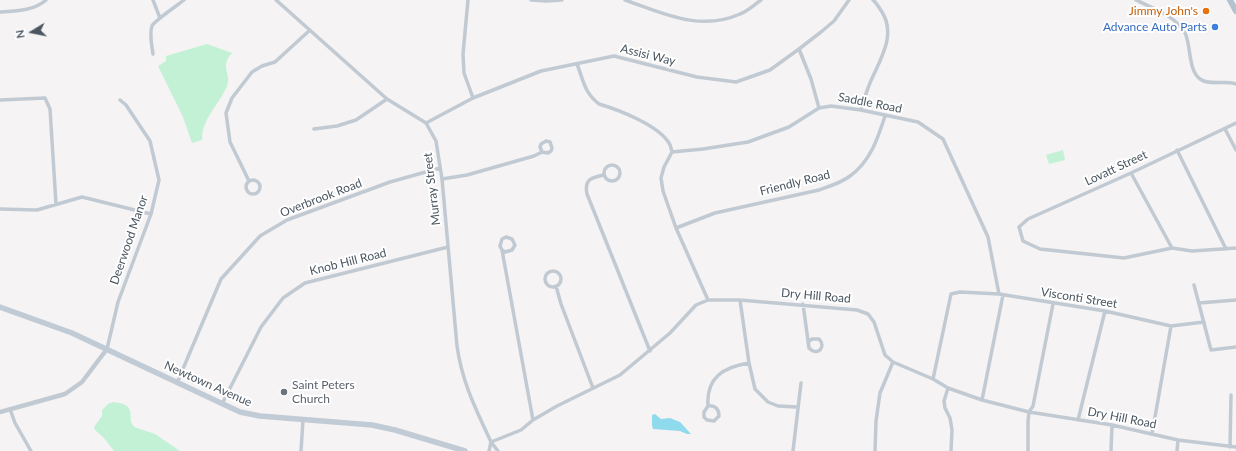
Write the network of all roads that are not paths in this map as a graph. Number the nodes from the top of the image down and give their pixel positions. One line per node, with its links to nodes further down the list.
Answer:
1 (46, 0): 15 (street)
2 (153, 0): 16 (street)
3 (184, 0): 16 (street)
4 (276, 0): 17 (street, Murray Street)
5 (468, 0): 22 (street)
6 (531, 0): 7 (street)
7 (562, 0)
8 (625, 0): 9 (street)
9 (761, 0)
10 (849, 0): 18 (street, Assisi Way)
11 (873, 0): 27 (street)
12 (1136, 0): 21 (street)
13 (1230, 0): 14 (main road)
14 (1236, 11)
15 (0, 12)
16 (160, 18): 19 (street)
17 (310, 30): 23 (street, Murray Street); 41 (street)
18 (799, 49): 20 (street, Assisi Way); 26 (street)
19 (153, 54)
20 (577, 64): 22 (street, Assisi Way); 36 (street)
21 (1236, 84)
22 (473, 98): 29 (street, Assisi Way)
23 (387, 99): 29 (street, Murray Street); 32 (street)
24 (0, 100): 42 (street)
25 (120, 100): 44 (street, Deerwood Manor)
26 (819, 108): 27 (street, Saddle Road); 36 (street, Saddle Road)
27 (861, 110): 28 (street, Saddle Road)
28 (886, 116): 45 (street, Friendly Road); 53 (street, Saddle Road)
29 (426, 123): 37 (street, Murray Street)
30 (1236, 123): 31 (street, Lovatt Street)
31 (1225, 128): 33 (street, Lovatt Street); 34 (street)
32 (314, 129)
33 (1177, 150): 38 (street, Lovatt Street); 49 (street)
34 (1236, 150)
35 (542, 152): 40 (street)
36 (672, 152): 45 (street)
37 (440, 168): 40 (street, Murray Street); 72 (street, Overbrook Road)
38 (1131, 172): 47 (street); 47 (street, Lovatt Street)
39 (604, 175): 39 (street); 68 (street)
40 (442, 179): 46 (street, Murray Street)
41 (249, 181): 41 (street)
42 (56, 204): 43 (street); 44 (street)
43 (0, 210)
44 (151, 214): 67 (street, Deerwood Manor)
45 (676, 228): 55 (street)
46 (448, 247): 78 (street, Knob Hill Road); 90 (street, Murray Street)
47 (1172, 248): 49 (street)
48 (1236, 248): 49 (street)
49 (1226, 249)
50 (502, 250): 50 (street); 85 (street)
51 (1194, 285): 58 (street)
52 (556, 286): 52 (street); 74 (street)
53 (999, 294): 54 (street, Visconti Street); 71 (street, Visconti Street)
54 (1003, 295): 60 (street, Visconti Street); 77 (street)
55 (708, 300): 56 (street, Dry Hill Road); 68 (street)
56 (740, 300): 59 (street, Dry Hill Road); 70 (street)
57 (1236, 300): 58 (street)
58 (1198, 303): 63 (street)
59 (803, 304): 65 (street); 69 (street, Dry Hill Road)
60 (1054, 304): 62 (street, Visconti Street); 83 (street)
61 (0, 307): 67 (main road, Newtown Avenue)
62 (1105, 311): 64 (street, Visconti Street); 86 (street)
63 (1204, 322): 64 (street, Visconti Street); 66 (street)
64 (1171, 326): 88 (street)
65 (808, 342): 65 (street)
66 (1236, 348)
67 (107, 349): 72 (main road, Newtown Avenue); 81 (street)
68 (650, 351): 74 (street)
69 (893, 362): 71 (street, Dry Hill Road); 99 (street)
70 (748, 363): 79 (street); 80 (street)
71 (933, 379): 75 (street, Dry Hill Road)
72 (177, 383): 78 (main road, Newtown Avenue)
73 (801, 383): 80 (street)
74 (593, 388): 85 (street)
75 (948, 388): 77 (street, Dry Hill Road); 100 (street)
76 (1231, 395): 91 (street)
77 (982, 400): 83 (street, Dry Hill Road)
78 (222, 404): 84 (main road, Newtown Avenue)
79 (708, 406): 79 (street)
80 (798, 407): 98 (street)
81 (10, 409): 82 (street); 93 (street)
82 (0, 412)
83 (1029, 412): 86 (street, Dry Hill Road); 101 (street)
84 (303, 420): 94 (street); 95 (main road, Newtown Avenue)
85 (533, 420): 90 (street)
86 (1078, 420): 87 (street, Dry Hill Road)
87 (1112, 425): 88 (street, Dry Hill Road); 102 (street)
88 (1152, 434): 89 (street, Dry Hill Road)
89 (1178, 440): 91 (street, Dry Hill Road); 103 (street)
90 (491, 442): 96 (street); 97 (street, Murray Street)
91 (1230, 447): 92 (street, Dry Hill Road)
92 (1236, 447)
93 (31, 451)
94 (301, 451)
95 (465, 451)
96 (489, 451)
97 (498, 451)
98 (793, 451)
99 (875, 451)
100 (951, 451)
101 (1028, 451)
102 (1111, 451)
103 (1177, 451)

